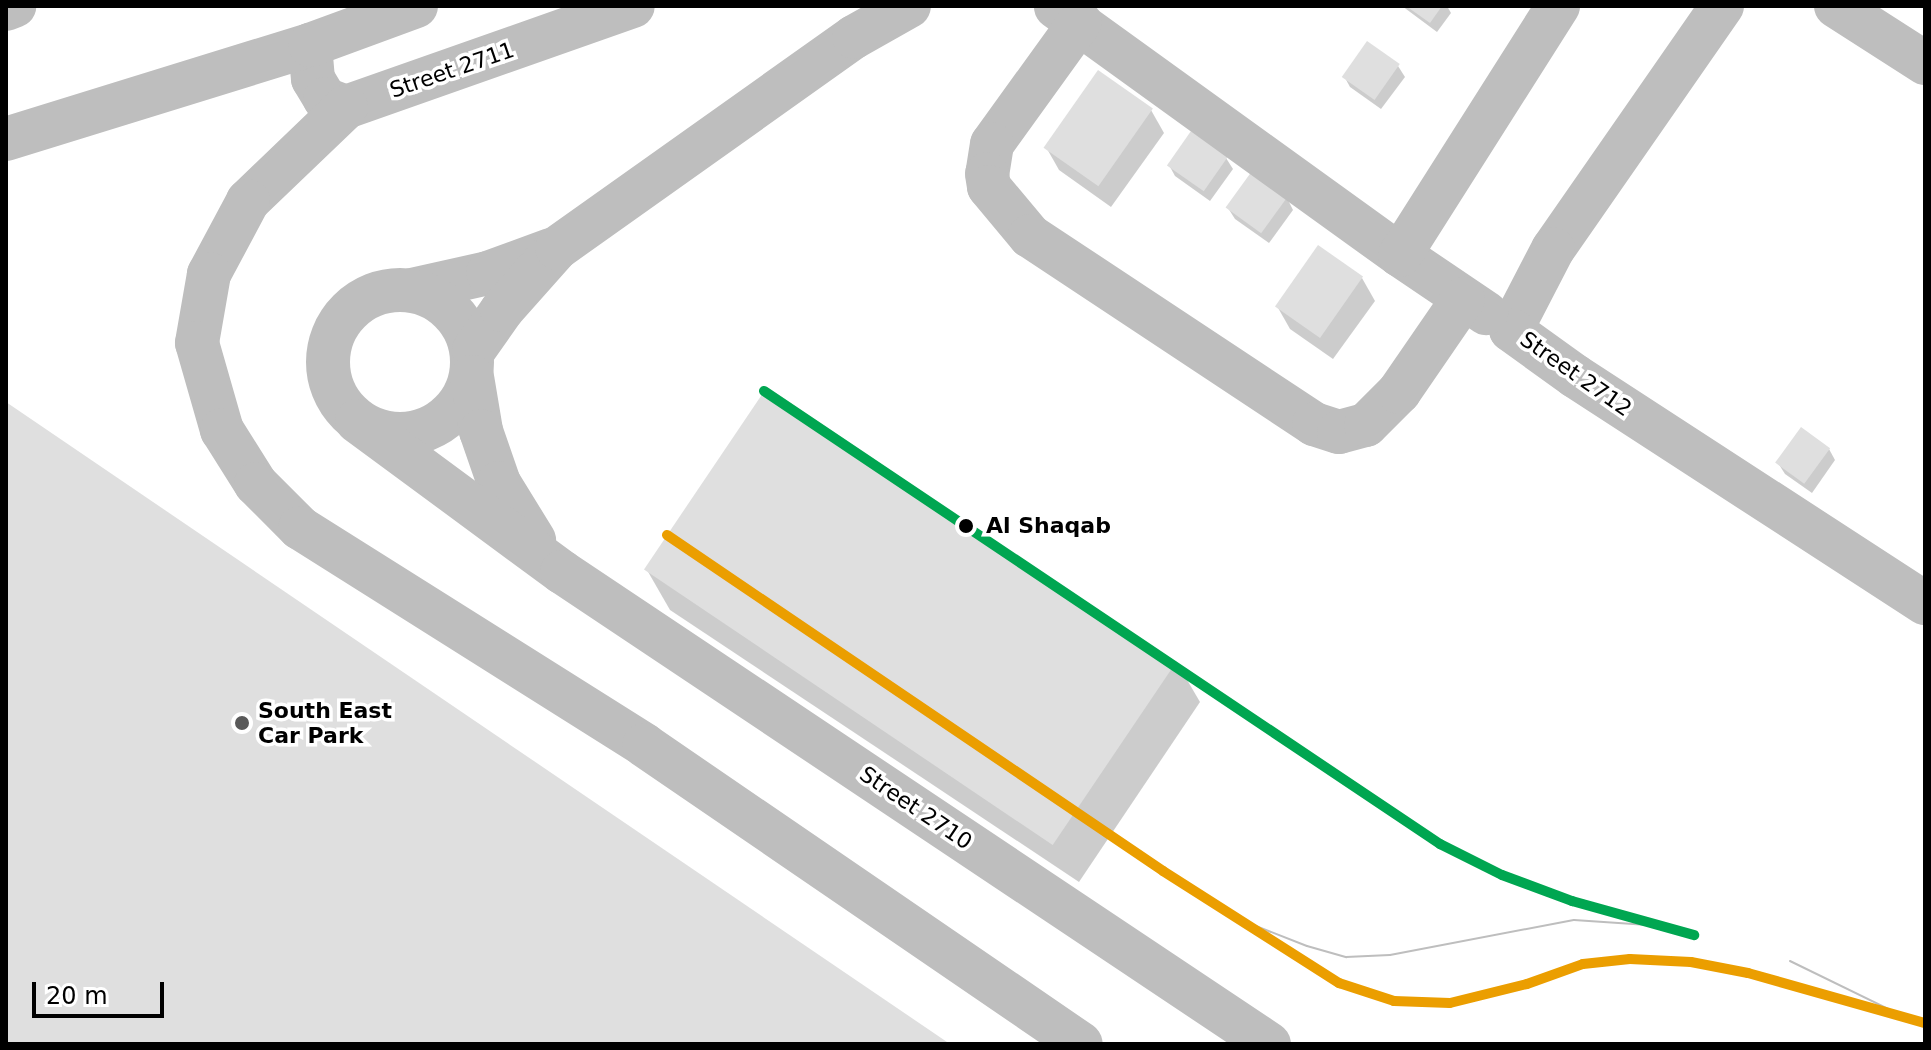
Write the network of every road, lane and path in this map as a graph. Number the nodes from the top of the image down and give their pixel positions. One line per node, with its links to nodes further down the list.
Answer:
1 (14, 6): 8 (street)
2 (416, 6): 10 (street)
3 (633, 6): 12 (street, Street 2711)
4 (909, 6): 14 (street)
5 (1558, 6): 15 (street)
6 (1722, 6): 18 (street, Street 2712)
7 (1836, 6): 11 (street)
8 (6, 9)
9 (1067, 14): 15 (street); 17 (street)
10 (310, 45): 12 (street); 13 (street)
11 (1925, 63)
12 (346, 107): 23 (street)
13 (6, 139)
14 (557, 248): 16 (street); 19 (street)
15 (1400, 255): 17 (street)
16 (412, 290): 19 (street); 20 (street)
17 (1463, 299): 18 (street)
18 (1511, 330): 22 (street, Street 2712)
19 (473, 363): 20 (street); 21 (street, Street 2710)
20 (357, 421): 21 (street, Street 2710)
21 (562, 572): 24 (street, Street 2710)
22 (1925, 603)
23 (1081, 1044)
24 (1269, 1044)

